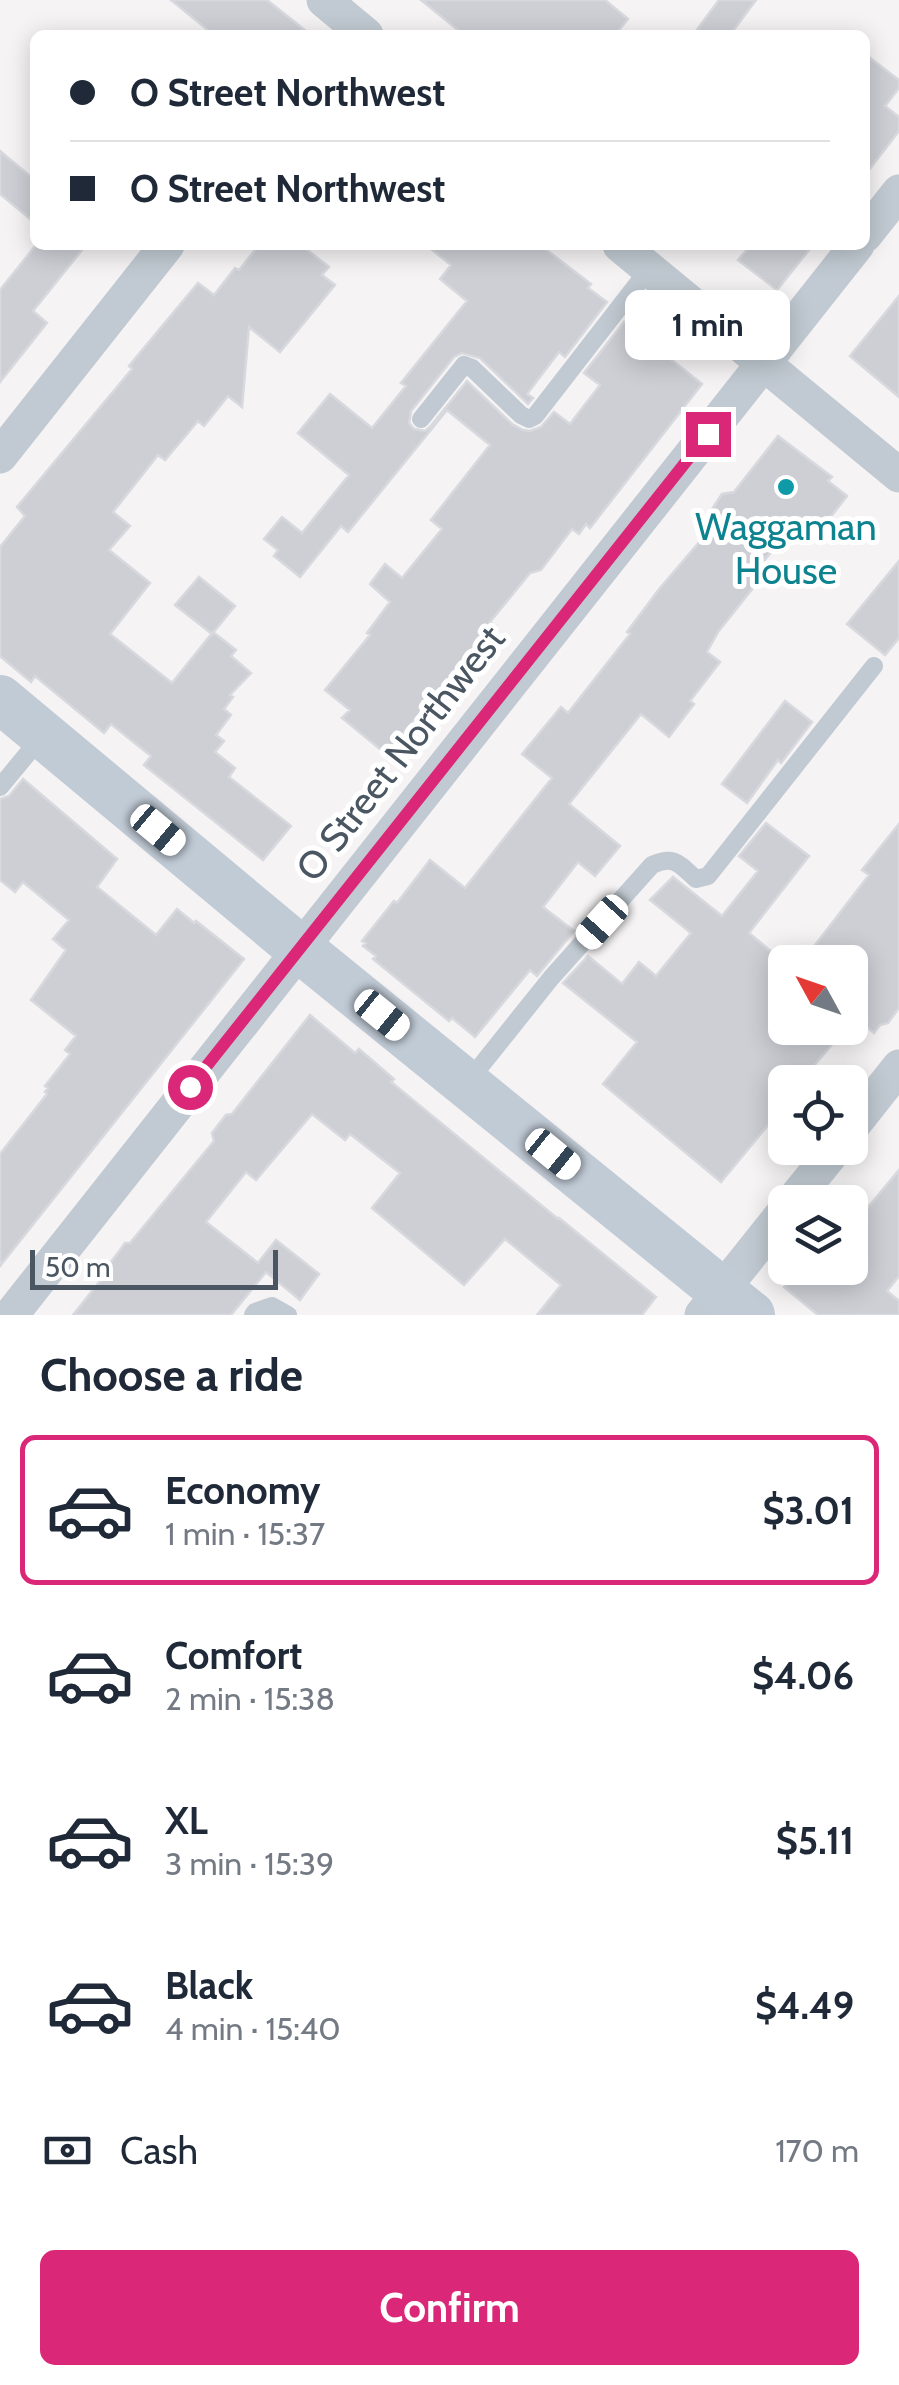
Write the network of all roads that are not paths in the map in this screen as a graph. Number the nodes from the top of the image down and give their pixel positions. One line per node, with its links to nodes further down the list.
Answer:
1 (899, 192): 2 (street)
2 (870, 229)
3 (163, 250): 9 (street)
4 (626, 250): 6 (street)
5 (853, 250): 7 (street, O Street Northwest)
6 (650, 269): 7 (street); 8 (lane)
7 (764, 362): 10 (street); 15 (street, O Street Northwest)
8 (420, 419)
9 (0, 456)
10 (899, 475)
11 (874, 666): 17 (lane)
12 (0, 699): 13 (street)
13 (43, 734): 14 (lane); 15 (street)
14 (0, 787)
15 (300, 948): 17 (street); 23 (street, O Street Northwest)
16 (899, 1068): 18 (street)
17 (467, 1084): 22 (street)
18 (868, 1107)
19 (822, 1165): 20 (street)
20 (806, 1185)
21 (768, 1238): 22 (street)
22 (725, 1307)
23 (10, 1315)
24 (252, 1315): 25 (lane)
25 (288, 1315)

